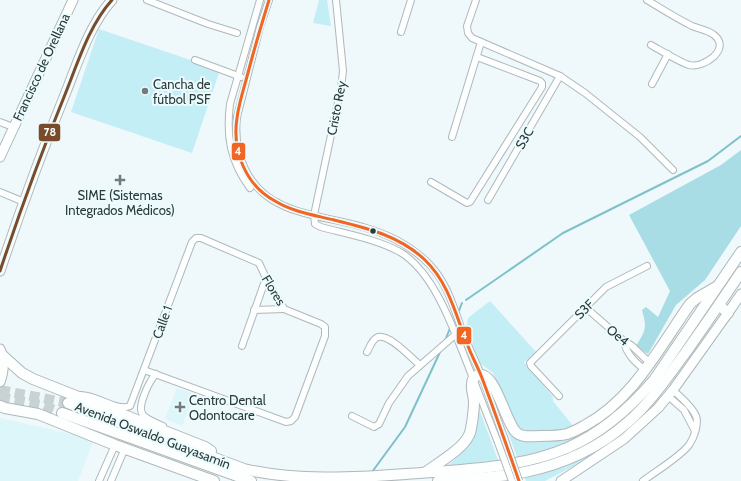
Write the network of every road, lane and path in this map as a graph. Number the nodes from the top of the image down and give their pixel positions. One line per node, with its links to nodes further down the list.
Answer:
1 (73, 0): 22 (street, Francisco de Orellana)
2 (112, 0): 30 (street)
3 (147, 0): 11 (street)
4 (260, 0): 17 (street)
5 (269, 0): 19 (street)
6 (336, 0): 31 (street, Cristo Rey)
7 (411, 0): 10 (street)
8 (476, 0): 12 (street)
9 (647, 0): 14 (street)
10 (401, 32)
11 (237, 33)
12 (481, 42): 15 (street); 18 (street)
13 (651, 45): 14 (street)
14 (668, 54): 20 (street)
15 (477, 57): 23 (street); 26 (street)
16 (195, 60): 17 (street)
17 (239, 76): 19 (street); 27 (street)
18 (560, 76): 25 (street); 29 (street, S3C)
19 (246, 79): 31 (street)
20 (652, 84)
21 (1, 122): 22 (street)
22 (13, 127): 24 (street, Francisco de Orellana)
23 (452, 137)
24 (0, 157)
25 (674, 170)
26 (431, 182)
27 (250, 188)
28 (0, 192): 30 (street)
29 (488, 200)
30 (24, 202): 35 (street)
31 (314, 215): 45 (street); 54 (street)
32 (196, 238): 37 (street, Flores); 52 (street, Calle 1)
33 (741, 252): 38 (main road, Avenida Oswaldo Guayasamín)
34 (647, 266): 41 (street, S3F)
35 (0, 271)
36 (741, 272): 40 (main road)
37 (266, 278): 42 (street, Flores); 43 (street)
38 (718, 286): 51 (main road); 65 (main road, Avenida Oswaldo Guayasamín)
39 (741, 294): 44 (street)
40 (719, 305): 44 (main road); 70 (main road)
41 (586, 308): 46 (street, Oe4); 57 (street, S3F)
42 (284, 309): 43 (street); 53 (street, Flores)
43 (254, 310): 47 (street)
44 (728, 313): 56 (street)
45 (455, 335): 50 (street); 54 (street)
46 (624, 341): 51 (street, Oe4); 51 (street)
47 (242, 346)
48 (1, 352): 55 (street); 58 (main road)
49 (367, 352): 50 (street)
50 (420, 365): 61 (street)
51 (647, 367): 54 (main road)
52 (144, 370): 53 (street); 58 (street, Calle 1)
53 (156, 374): 63 (street)
54 (477, 377): 65 (main road); 71 (street, bridge); 72 (street, bridge)
55 (0, 382)
56 (671, 393): 73 (street); 74 (street)
57 (559, 396)
58 (71, 399): 63 (main road); 64 (main road, Avenida Oswaldo Guayasamín)
59 (2, 408): 62 (main road)
60 (62, 413): 69 (main road, Avenida Oswaldo Guayasamín)
61 (352, 416)
62 (120, 447): 66 (street); 67 (street); 68 (main road)
63 (205, 447): 64 (main road)
64 (233, 465): 65 (main road, Avenida Oswaldo Guayasamín)
65 (425, 472)
66 (99, 481)
67 (111, 481)
68 (214, 481)
69 (246, 481)
70 (438, 481)
71 (512, 481)
72 (519, 481)
73 (561, 481)
74 (643, 481)

